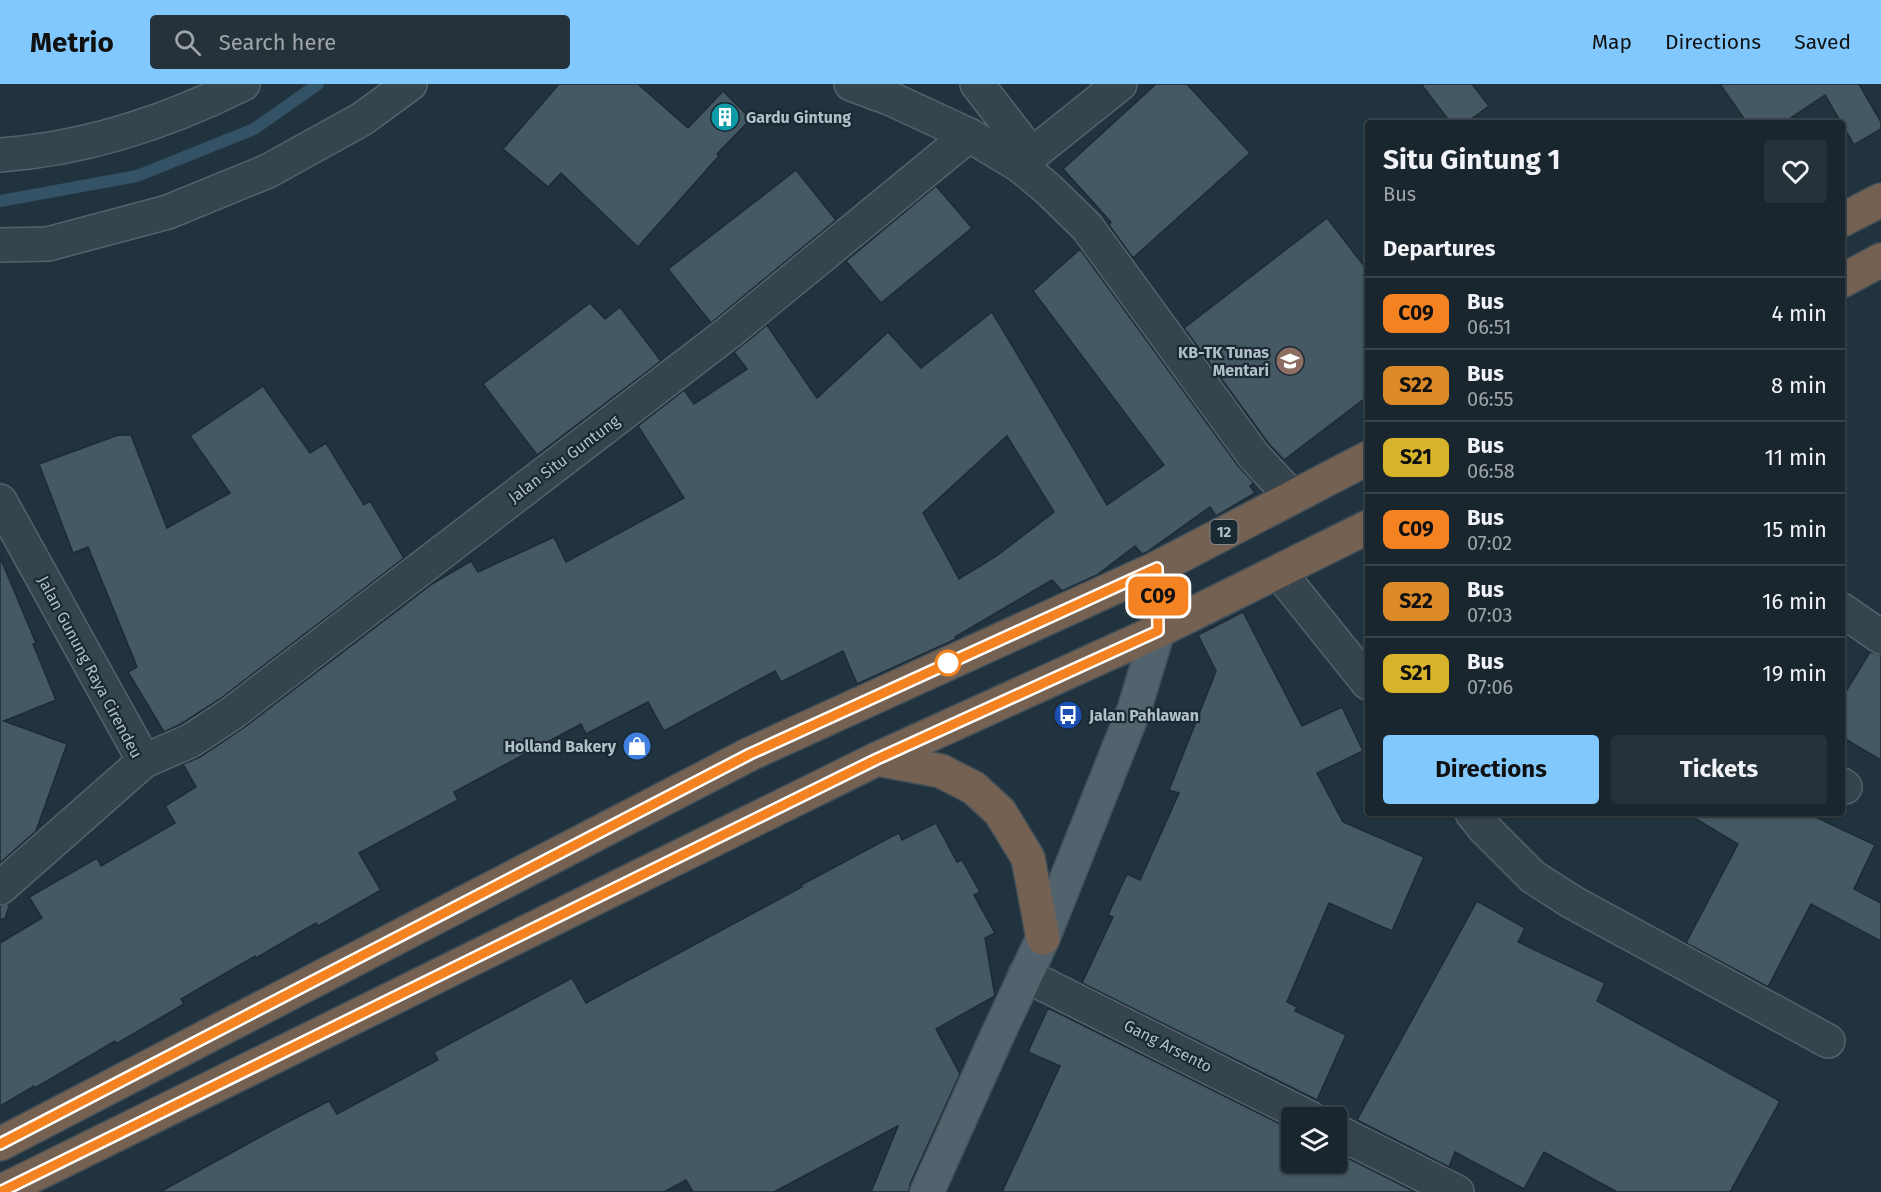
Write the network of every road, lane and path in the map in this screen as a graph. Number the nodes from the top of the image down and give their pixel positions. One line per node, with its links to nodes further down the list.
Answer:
1 (243, 84): 7 (street)
2 (410, 84): 11 (street)
3 (851, 84): 6 (street)
4 (977, 84): 8 (street)
5 (1119, 84): 8 (street)
6 (969, 135): 8 (street); 25 (street, Jalan Situ Guntung)
7 (0, 155)
8 (1026, 160): 15 (street)
9 (1881, 200): 10 (highway)
10 (1845, 218)
11 (0, 245)
12 (1881, 260): 13 (highway)
13 (1845, 279)
14 (1365, 460): 15 (highway, 12)
15 (1292, 497): 18 (highway, 12)
16 (0, 501): 25 (street, Jalan Gunung Raya Cirendeu)
17 (1365, 529): 19 (highway)
18 (1157, 568): 21 (main road); 33 (highway, 12)
19 (1279, 572): 21 (highway); 23 (street)
20 (1845, 612): 22 (street)
21 (1158, 631): 24 (highway); 28 (main road)
22 (1881, 636)
23 (1365, 679)
24 (877, 759): 28 (highway); 34 (highway)
25 (144, 761): 27 (street, Jalan Gunung Raya Cirendeu)
26 (1474, 816): 30 (street)
27 (0, 888)
28 (1043, 938): 29 (main road)
29 (1025, 975): 31 (street, Gang Arsento); 36 (main road)
30 (1828, 1041)
31 (1288, 1107)
32 (1347, 1137): 37 (street)
33 (0, 1144)
34 (35, 1184): 35 (highway)
35 (0, 1192)
36 (927, 1192)
37 (1457, 1192)

